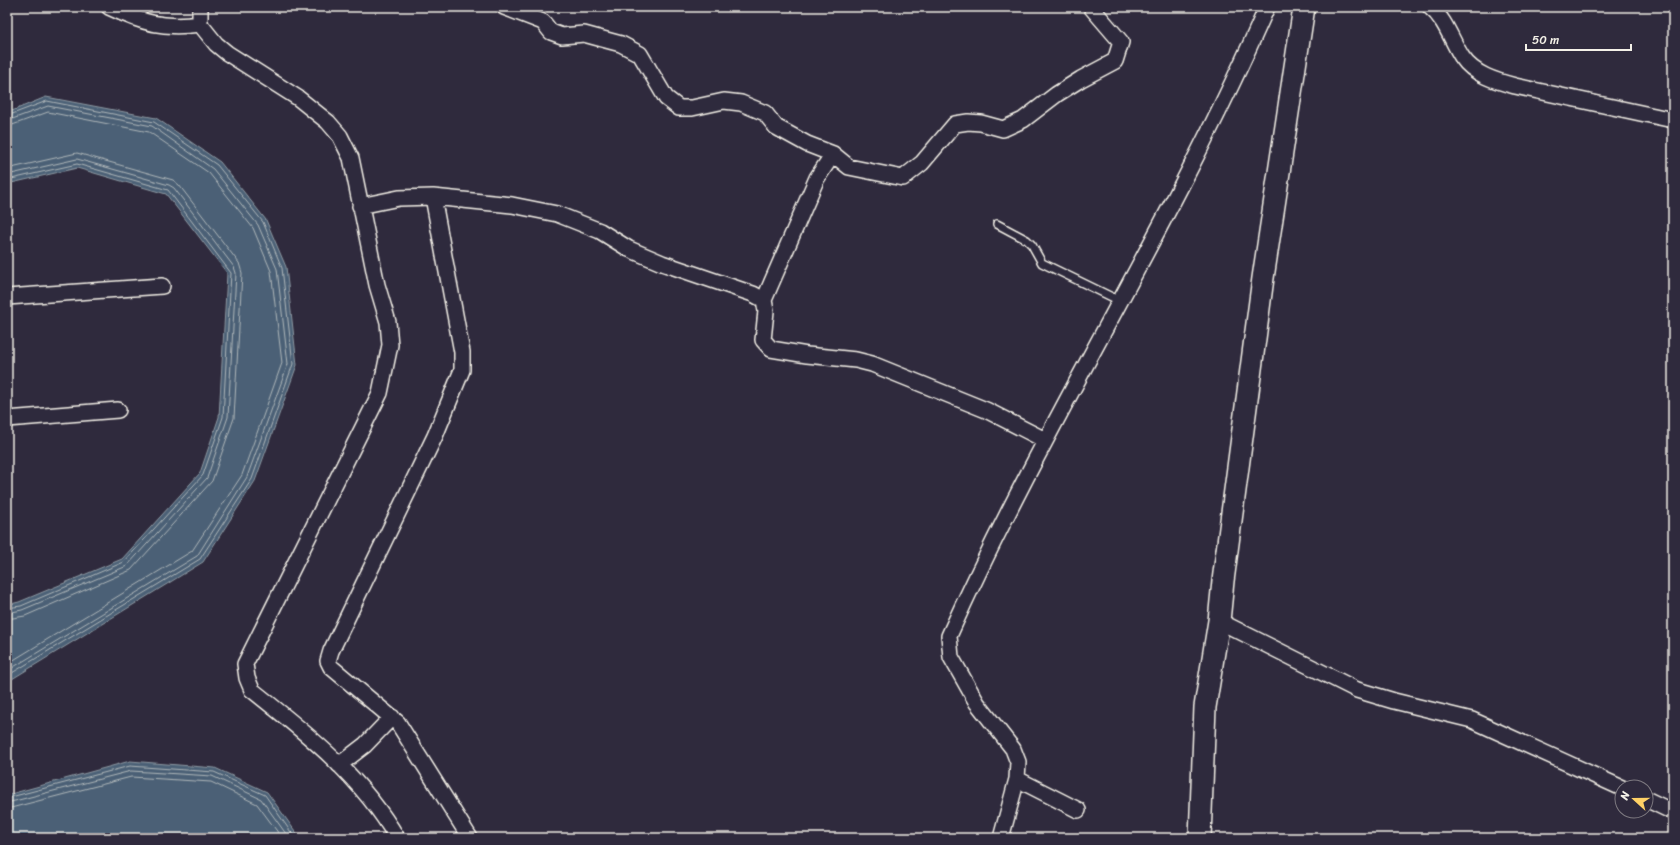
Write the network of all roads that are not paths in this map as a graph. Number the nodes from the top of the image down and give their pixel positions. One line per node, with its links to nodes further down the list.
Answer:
1 (109, 7): 8 (street)
2 (200, 7): 8 (street)
3 (504, 7): 10 (street)
4 (1092, 7): 10 (street)
5 (1267, 7): 17 (street)
6 (1304, 7): 21 (main road)
7 (1430, 7): 9 (street)
8 (200, 24): 12 (street)
9 (1673, 120)
10 (833, 154): 16 (street)
11 (433, 196): 12 (street); 16 (street); 22 (street)
12 (360, 206): 23 (street)
13 (996, 224): 17 (lane)
14 (162, 286): 15 (street)
15 (7, 297)
16 (764, 300): 20 (street)
17 (1120, 301): 20 (street)
18 (118, 410): 19 (street)
19 (7, 419)
20 (1045, 440): 24 (street)
21 (1220, 621): 25 (street); 32 (main road)
22 (389, 721): 23 (street); 30 (street)
23 (340, 764): 29 (street)
24 (1016, 779): 27 (street); 31 (street)
25 (1614, 784)
26 (1654, 803): 28 (street)
27 (1078, 810)
28 (1673, 812)
29 (397, 838)
30 (470, 838)
31 (1001, 838)
32 (1200, 838)

